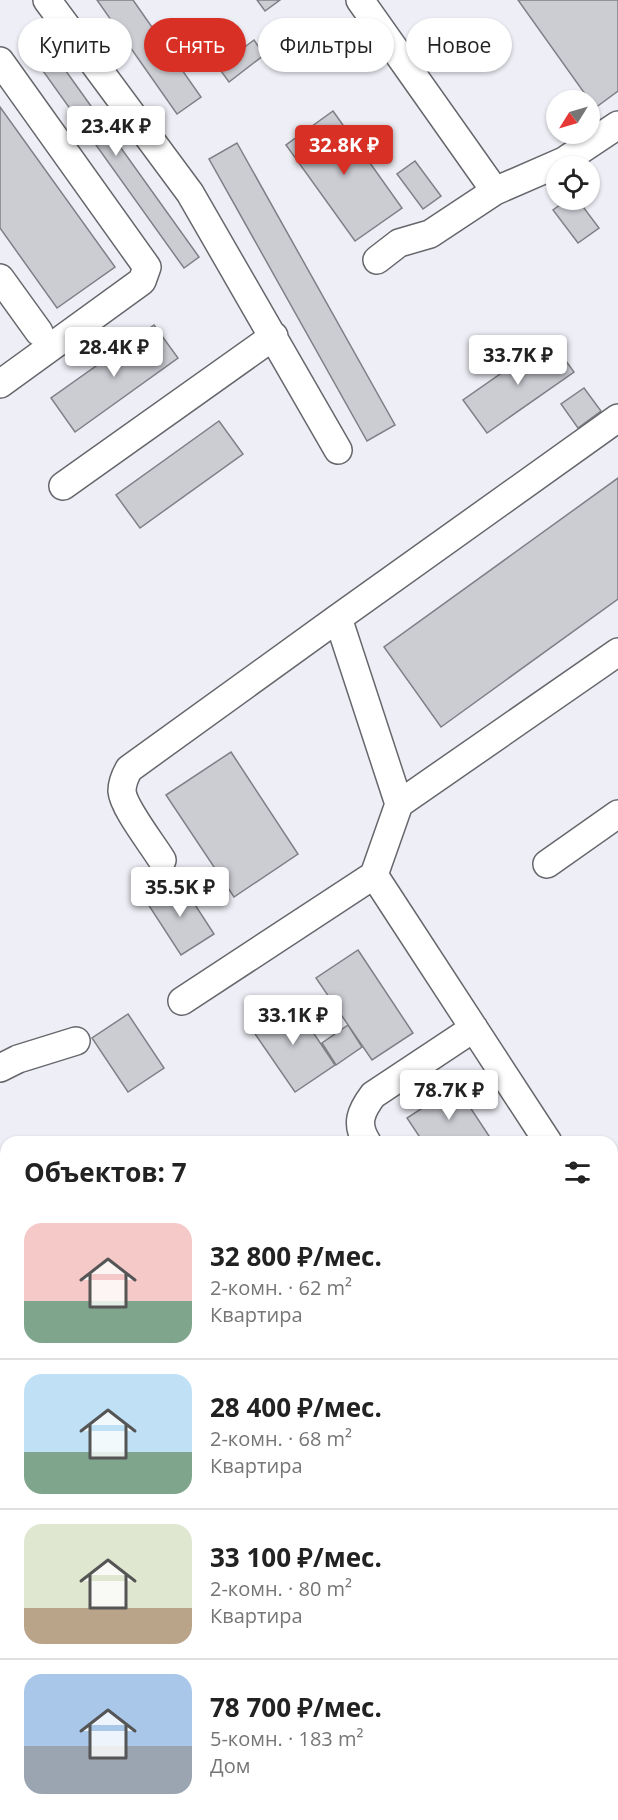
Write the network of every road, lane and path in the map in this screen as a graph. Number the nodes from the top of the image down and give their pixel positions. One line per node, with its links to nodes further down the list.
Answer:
1 (47, 0): 9 (lane)
2 (360, 0): 5 (lane)
3 (0, 61): 10 (lane)
4 (618, 125): 5 (lane)
5 (495, 191): 6 (lane)
6 (376, 260)
7 (0, 278): 8 (lane)
8 (39, 332)
9 (274, 336): 12 (lane); 13 (lane)
10 (0, 384)
11 (618, 418): 14 (lane)
12 (338, 450)
13 (63, 486)
14 (338, 618): 16 (lane); 18 (lane)
15 (618, 652): 16 (lane)
16 (399, 804): 20 (lane)
17 (618, 813): 19 (lane)
18 (162, 860)
19 (547, 864)
20 (374, 875): 21 (lane); 22 (lane)
21 (182, 1001)
22 (474, 1028): 25 (lane); 26 (lane)
23 (76, 1041): 24 (lane)
24 (0, 1068)
25 (364, 1136)
26 (545, 1136)

